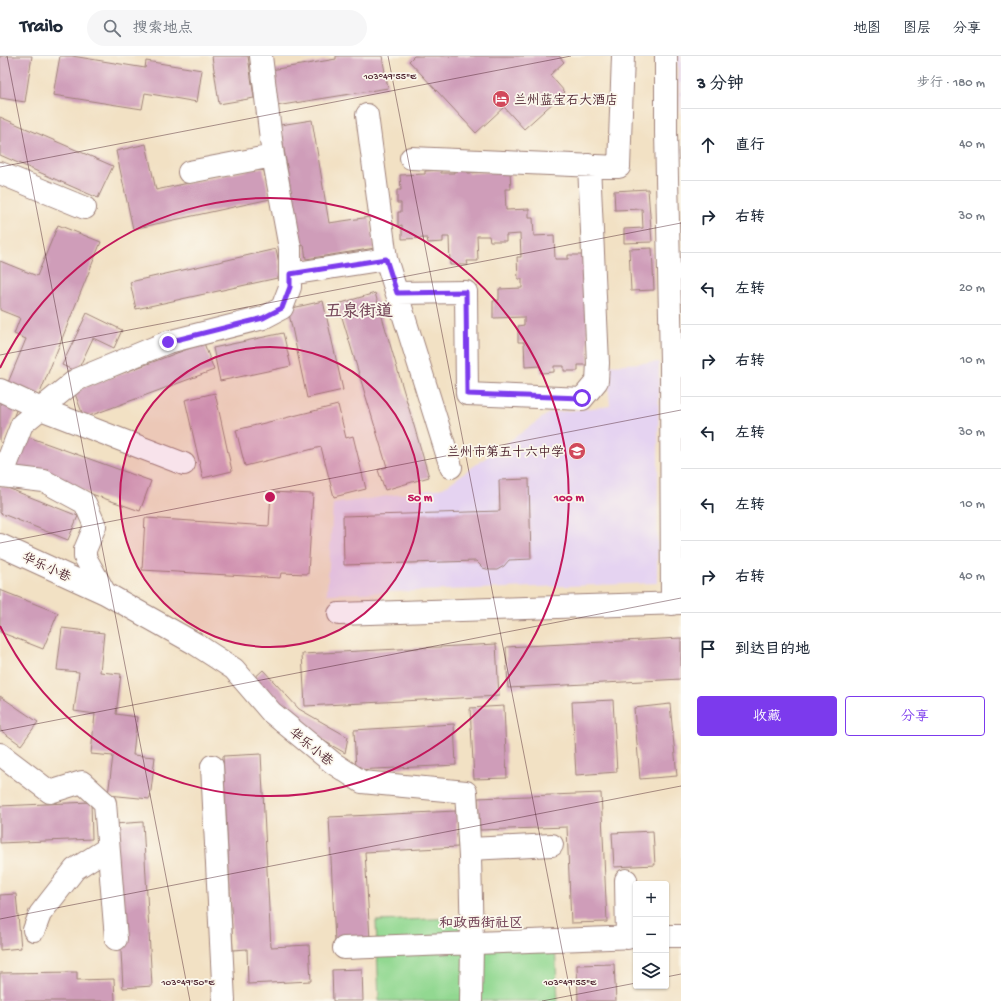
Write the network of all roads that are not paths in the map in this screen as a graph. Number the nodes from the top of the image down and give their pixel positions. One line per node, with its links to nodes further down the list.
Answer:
1 (261, 56): 5 (street)
2 (623, 56): 7 (street)
3 (666, 56): 14 (street)
4 (367, 115): 11 (street)
5 (273, 156): 8 (street); 12 (street)
6 (411, 158): 7 (street)
7 (589, 165): 13 (street)
8 (190, 172)
9 (0, 173): 10 (street)
10 (85, 208)
11 (386, 259): 12 (street); 13 (street)
12 (290, 274): 16 (street)
13 (397, 293): 18 (street)
14 (676, 338): 22 (street)
15 (0, 390): 16 (street)
16 (41, 409): 17 (street); 19 (street)
17 (184, 464)
18 (451, 467)
19 (1, 476): 21 (street)
20 (0, 545): 21 (street, 华乐小巷)
21 (105, 593): 28 (street, 华乐小巷)
22 (676, 603): 23 (street)
23 (339, 614)
24 (0, 754): 27 (street)
25 (212, 766): 37 (street)
26 (552, 845): 28 (street)
27 (108, 848): 30 (street); 34 (street)
28 (470, 849): 35 (street, 华乐小巷)
29 (626, 880): 33 (street)
30 (34, 930)
31 (669, 936): 32 (street)
32 (681, 936)
33 (632, 937): 35 (street)
34 (116, 939)
35 (472, 944): 36 (street); 38 (street, 华乐小巷)
36 (344, 948)
37 (224, 1001)
38 (471, 1001)

